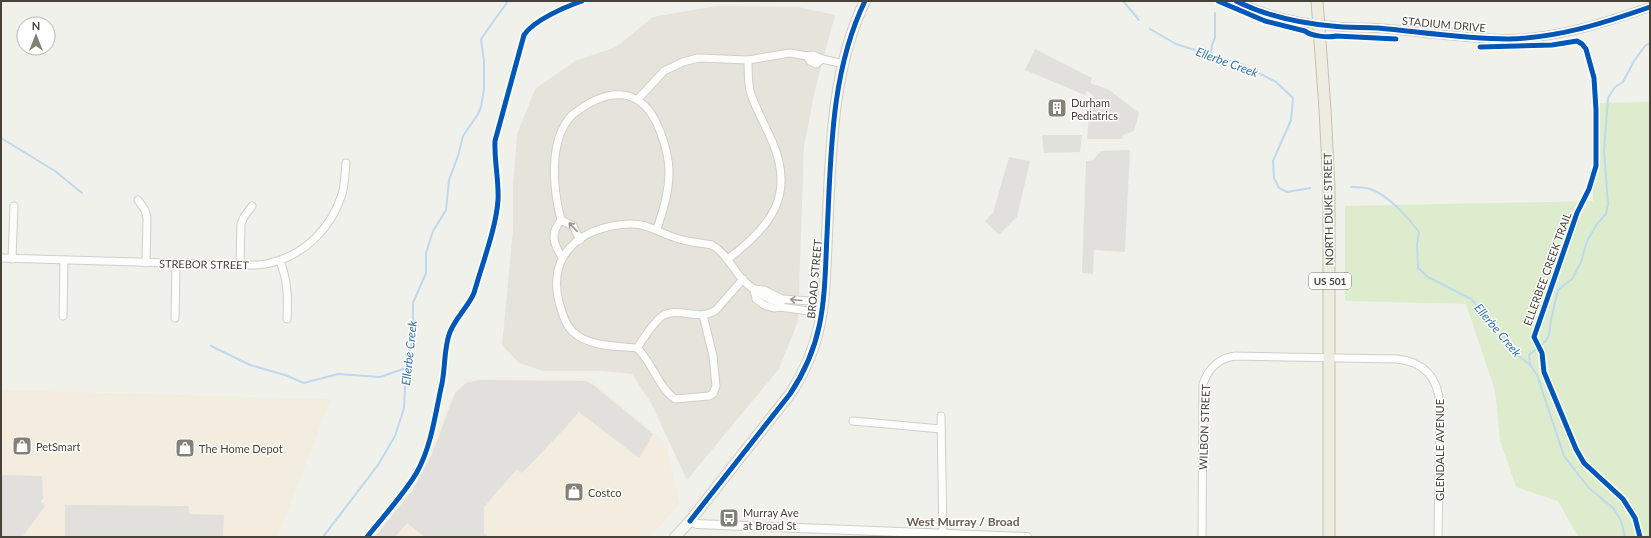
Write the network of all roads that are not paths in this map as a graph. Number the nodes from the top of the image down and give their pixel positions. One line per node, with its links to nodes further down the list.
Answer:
1 (865, 1): 7 (main road, BROAD STREET)
2 (1236, 1): 5 (street, STADIUM DRIVE)
3 (1317, 1): 5 (highway, NORTH DUKE STREET / US 501)
4 (1650, 7): 5 (street, STADIUM DRIVE)
5 (1319, 25): 37 (highway, NORTH DUKE STREET / US 501)
6 (748, 60): 7 (street); 8 (street); 19 (street)
7 (844, 64): 28 (main road, BROAD STREET)
8 (638, 99): 13 (street); 14 (street)
9 (346, 163): 21 (street, STREBOR STREET)
10 (138, 200): 22 (street)
11 (14, 206): 18 (street)
12 (252, 206): 24 (street)
13 (561, 220): 15 (street, one-way to 13); 16 (street)
14 (656, 229): 15 (street); 19 (street)
15 (580, 240): 16 (street)
16 (562, 257): 36 (street)
17 (1, 258): 18 (street, STREBOR STREET)
18 (12, 259): 20 (street, STREBOR STREET)
19 (728, 259): 25 (street)
20 (64, 260): 22 (street, STREBOR STREET); 33 (street)
21 (280, 261): 24 (street, STREBOR STREET); 35 (street)
22 (146, 263): 23 (street, STREBOR STREET)
23 (176, 264): 24 (street, STREBOR STREET); 34 (street)
24 (240, 265)
25 (743, 279): 26 (street); 32 (street)
26 (754, 289): 27 (street); 29 (street)
27 (782, 299): 28 (street, one-way to 27); 29 (street); 30 (street)
28 (824, 302): 31 (main road, BROAD STREET)
29 (769, 303): 30 (street)
30 (780, 307): 31 (street)
31 (823, 313): 41 (main road, BROAD STREET)
32 (703, 315): 36 (street); 36 (street)
33 (63, 316)
34 (175, 318)
35 (287, 318)
36 (637, 348)
37 (1329, 357): 45 (street, WILBON STREET); 46 (highway, NORTH DUKE STREET / US 501); 47 (street, GLENDALE AVENUE)
38 (941, 416): 40 (street)
39 (853, 421): 40 (street)
40 (941, 429): 42 (street)
41 (690, 521): 42 (street); 43 (main road, BROAD STREET)
42 (943, 536): 44 (street)
43 (675, 537)
44 (1027, 537)
45 (1202, 537)
46 (1329, 537)
47 (1438, 537)

